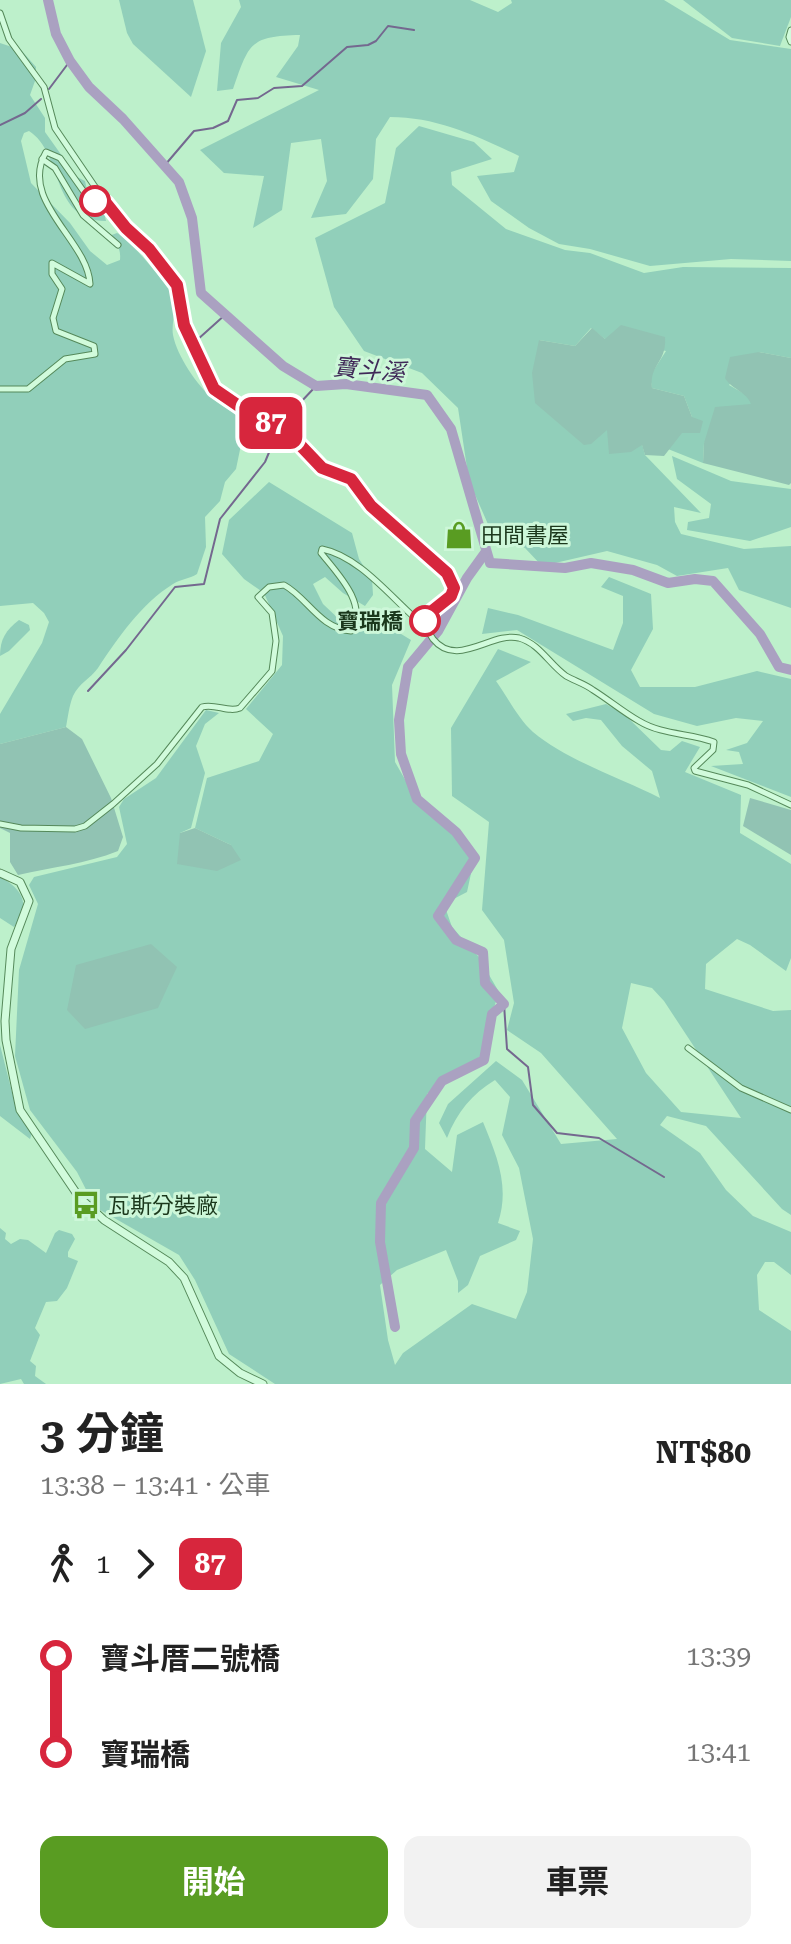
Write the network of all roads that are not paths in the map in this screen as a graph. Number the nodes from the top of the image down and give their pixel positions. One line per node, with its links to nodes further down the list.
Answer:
1 (0, 13): 5 (street)
2 (791, 30): 3 (street)
3 (791, 42)
4 (42, 159): 5 (street); 6 (street); 7 (street)
5 (106, 203): 8 (street)
6 (118, 245)
7 (0, 389)
8 (425, 622): 9 (street); 10 (street)
9 (791, 805)
10 (0, 824)
11 (0, 873): 14 (street)
12 (688, 1048): 13 (street)
13 (791, 1110)
14 (263, 1384)

